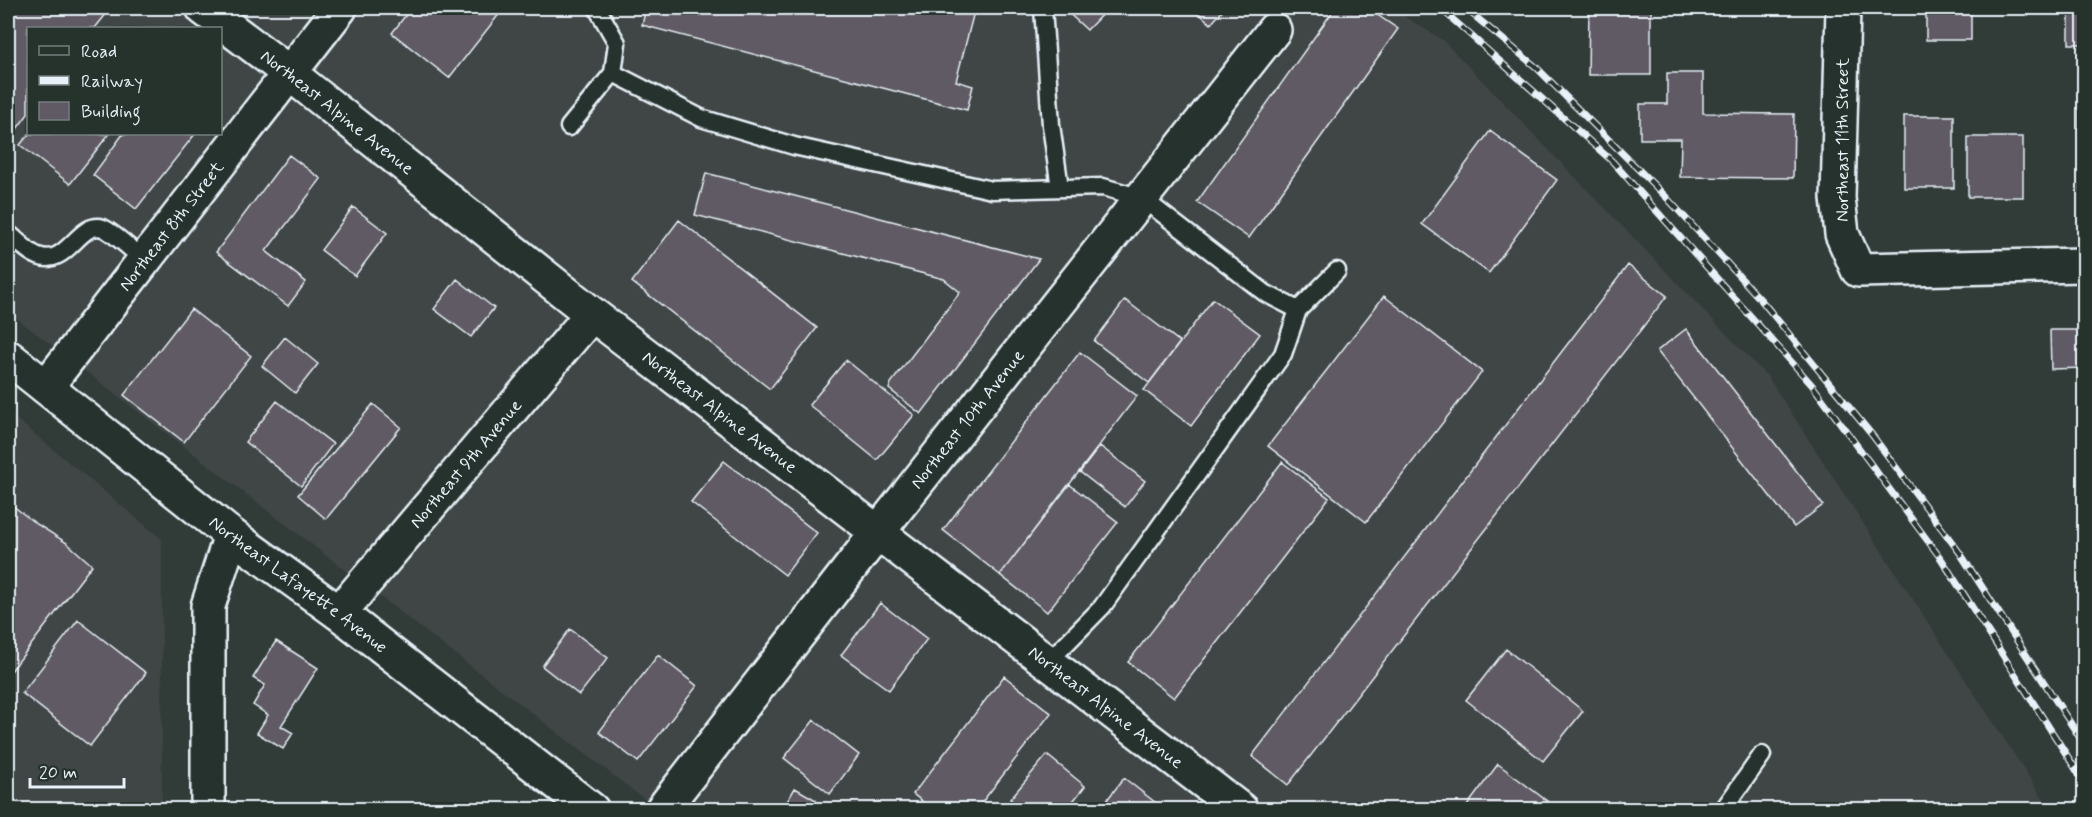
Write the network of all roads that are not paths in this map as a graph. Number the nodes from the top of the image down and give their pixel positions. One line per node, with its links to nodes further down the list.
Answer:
1 (203, 8): 7 (street, Northeast Alpine Avenue)
2 (340, 8): 7 (street, Northeast 8th Street)
3 (597, 8): 8 (lane)
4 (1043, 8): 10 (lane)
5 (1843, 8): 14 (street, Northeast 11th Street)
6 (1274, 30): 11 (street, Northeast 10th Avenue)
7 (289, 73): 13 (street, Northeast 8th Street); 17 (street, Northeast Alpine Avenue)
8 (613, 73): 9 (lane); 10 (lane)
9 (569, 127)
10 (1060, 189): 11 (lane)
11 (1142, 198): 16 (lane); 20 (street, Northeast 10th Avenue)
12 (8, 233): 13 (lane)
13 (144, 260): 19 (street, Northeast 8th Street)
14 (2085, 265)
15 (1337, 271): 16 (lane)
16 (1298, 310): 23 (lane)
17 (592, 314): 20 (street, Northeast Alpine Avenue); 22 (street, Northeast 9th Avenue)
18 (8, 357): 19 (street, Northeast Lafayette Avenue)
19 (46, 387): 21 (street, Northeast Lafayette Avenue)
20 (878, 532): 23 (street, Northeast Alpine Avenue); 27 (street, Northeast 10th Avenue)
21 (231, 535): 22 (street, Northeast Lafayette Avenue); 25 (street)
22 (339, 613): 26 (street, Northeast Lafayette Avenue)
23 (1048, 662): 28 (street, Northeast Alpine Avenue)
24 (1762, 755): 29 (lane)
25 (208, 810)
26 (592, 810)
27 (663, 810)
28 (1241, 810)
29 (1723, 810)

